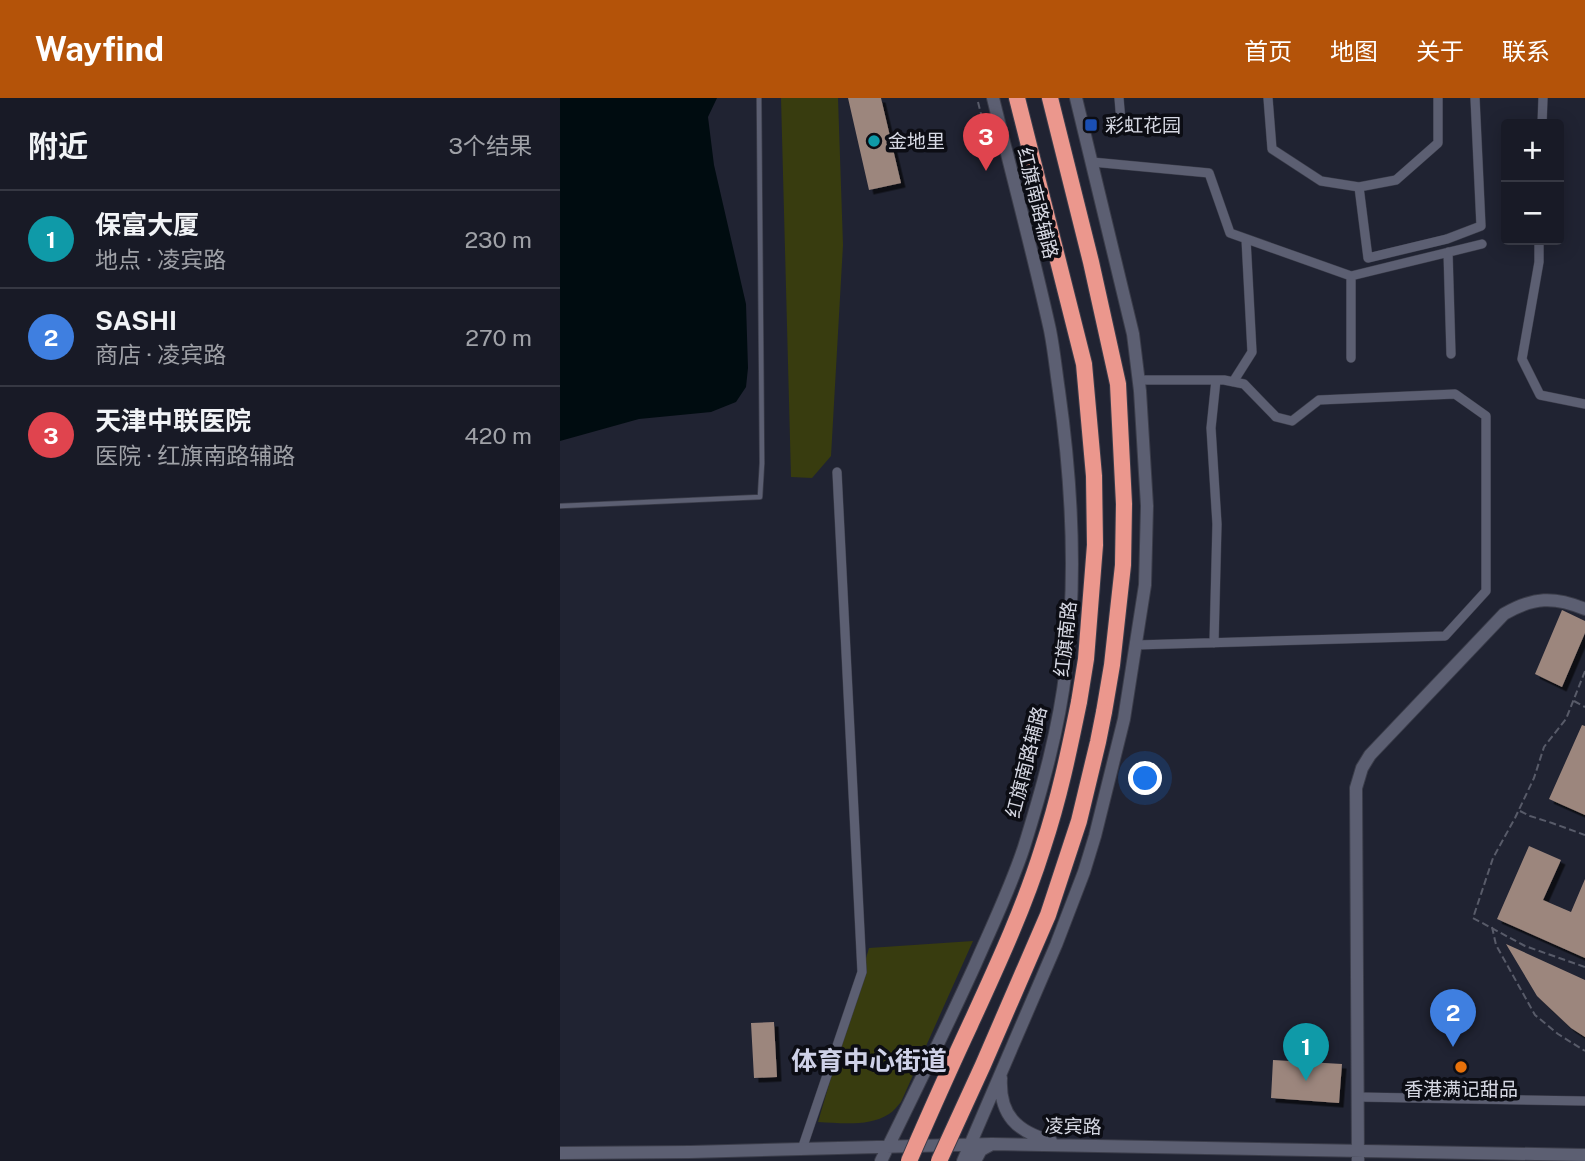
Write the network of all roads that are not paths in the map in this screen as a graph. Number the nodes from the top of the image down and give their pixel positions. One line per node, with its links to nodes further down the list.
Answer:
1 (759, 98): 27 (lane)
2 (993, 98): 37 (main road, 红旗南路辅路)
3 (1017, 98): 43 (highway, 红旗南路, bridge)
4 (1050, 98): 44 (highway, bridge)
5 (1076, 98): 13 (main road)
6 (1119, 98): 12 (street)
7 (1268, 98): 14 (street)
8 (1438, 98): 14 (street)
9 (1475, 98): 14 (street)
10 (1543, 98): 11 (street)
11 (1542, 119)
12 (1121, 122)
13 (1092, 162): 15 (street); 22 (main road)
14 (1359, 187)
15 (1246, 239): 19 (street); 24 (street)
16 (1482, 244): 18 (street)
17 (1539, 245): 25 (street)
18 (1448, 252): 19 (street); 20 (street)
19 (1351, 276): 21 (street)
20 (1451, 354)
21 (1351, 358)
22 (1139, 380): 23 (street); 30 (main road)
23 (1216, 380): 24 (street); 29 (street)
24 (1233, 382): 29 (street)
25 (1585, 404)
26 (837, 472): 38 (street)
27 (560, 506)
28 (1585, 609): 32 (main road)
29 (1214, 643): 30 (street)
30 (1136, 645): 31 (main road)
31 (1003, 1067): 34 (main road); 36 (main road)
32 (1358, 1097): 33 (street); 41 (main road)
33 (1585, 1101)
34 (970, 1144): 35 (main road, 凌宾路); 37 (main road, 凌宾路); 45 (main road)
35 (992, 1144): 36 (main road, 凌宾路); 46 (main road)
36 (1065, 1145): 41 (main road, 凌宾路)
37 (888, 1147): 38 (main road, 凌宾路); 42 (main road, 红旗南路辅路)
38 (802, 1149): 39 (main road, 凌宾路)
39 (560, 1153)
40 (1585, 1155): 41 (main road, 凌宾路)
41 (1358, 1156)
42 (881, 1161)
43 (909, 1161)
44 (939, 1161)
45 (963, 1161)
46 (975, 1161)

